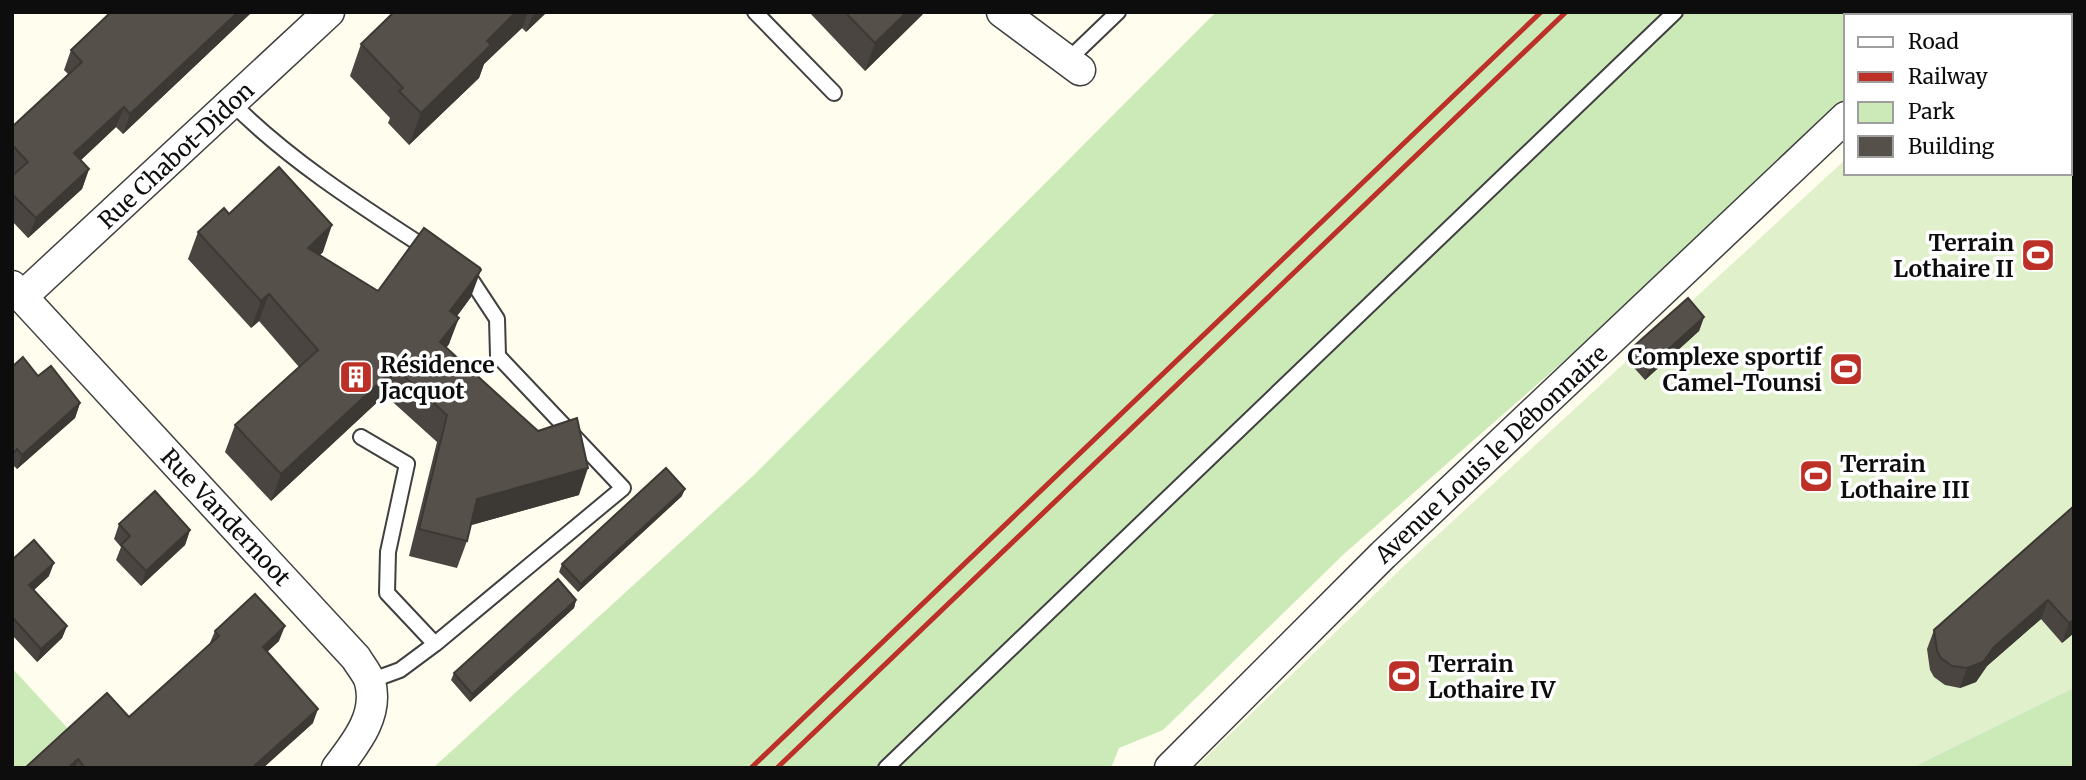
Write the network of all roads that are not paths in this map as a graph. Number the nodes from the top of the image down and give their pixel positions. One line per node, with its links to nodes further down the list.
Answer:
1 (329, 12): 8 (street, Rue Chabot-Didon)
2 (755, 12): 7 (lane)
3 (1002, 12): 6 (street)
4 (1118, 12): 6 (lane)
5 (1675, 12): 15 (lane)
6 (1074, 66)
7 (834, 93)
8 (232, 103): 10 (street, Rue Chabot-Didon); 12 (lane)
9 (1844, 119): 16 (street, Avenue Louis le Débonnaire)
10 (17, 291): 13 (street, Rue Vandernoot)
11 (361, 438): 12 (lane)
12 (435, 644): 13 (lane)
13 (370, 681): 14 (street)
14 (338, 768)
15 (887, 768)
16 (1170, 768)

